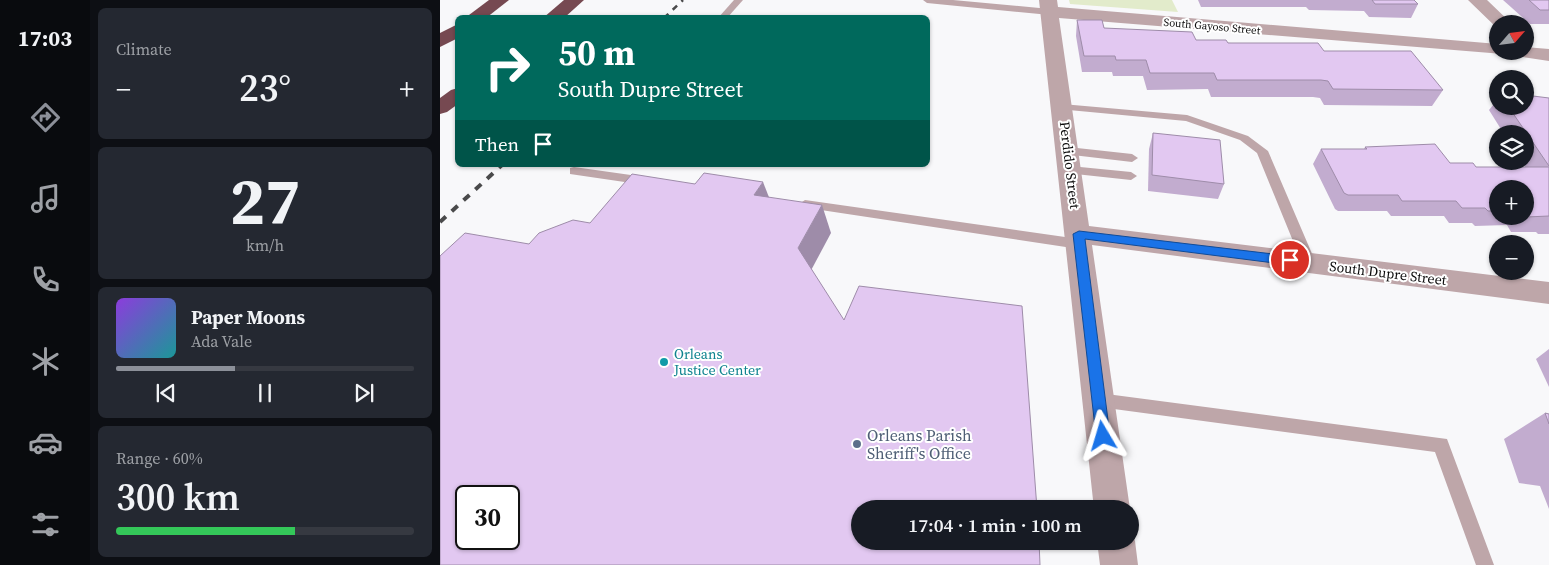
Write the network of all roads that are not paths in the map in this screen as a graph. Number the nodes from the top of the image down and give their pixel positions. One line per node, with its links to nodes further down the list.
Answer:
1 (500, 0): 7 (highway)
2 (575, 0): 8 (highway)
3 (739, 0): 9 (lane)
4 (927, 0): 6 (lane, South Gayoso Street)
5 (1477, 0): 10 (street)
6 (1049, 6): 13 (street, South Gayoso Street); 19 (street, Perdido Street)
7 (478, 15)
8 (556, 15)
9 (725, 15)
10 (1493, 15)
11 (455, 31): 12 (highway)
12 (440, 41)
13 (1489, 49)
14 (1536, 51): 15 (street)
15 (1549, 68)
16 (455, 88): 18 (highway)
17 (455, 96): 20 (highway)
18 (440, 99)
19 (1062, 107): 22 (street, Perdido Street); 28 (lane)
20 (440, 108)
21 (1132, 158): 22 (lane)
22 (1069, 161): 24 (lane); 27 (street, Perdido Street)
23 (578, 167): 25 (lane)
24 (1131, 176)
25 (659, 183)
26 (797, 202): 27 (lane)
27 (1079, 239): 28 (street, South Dupre Street); 30 (street, Perdido Street)
28 (1309, 263): 29 (street, South Dupre Street)
29 (1549, 292)
30 (1099, 400): 31 (street, Perdido Street); 34 (lane)
31 (1111, 500)
32 (1117, 550): 33 (street)
33 (1118, 565)
34 (1485, 565)

